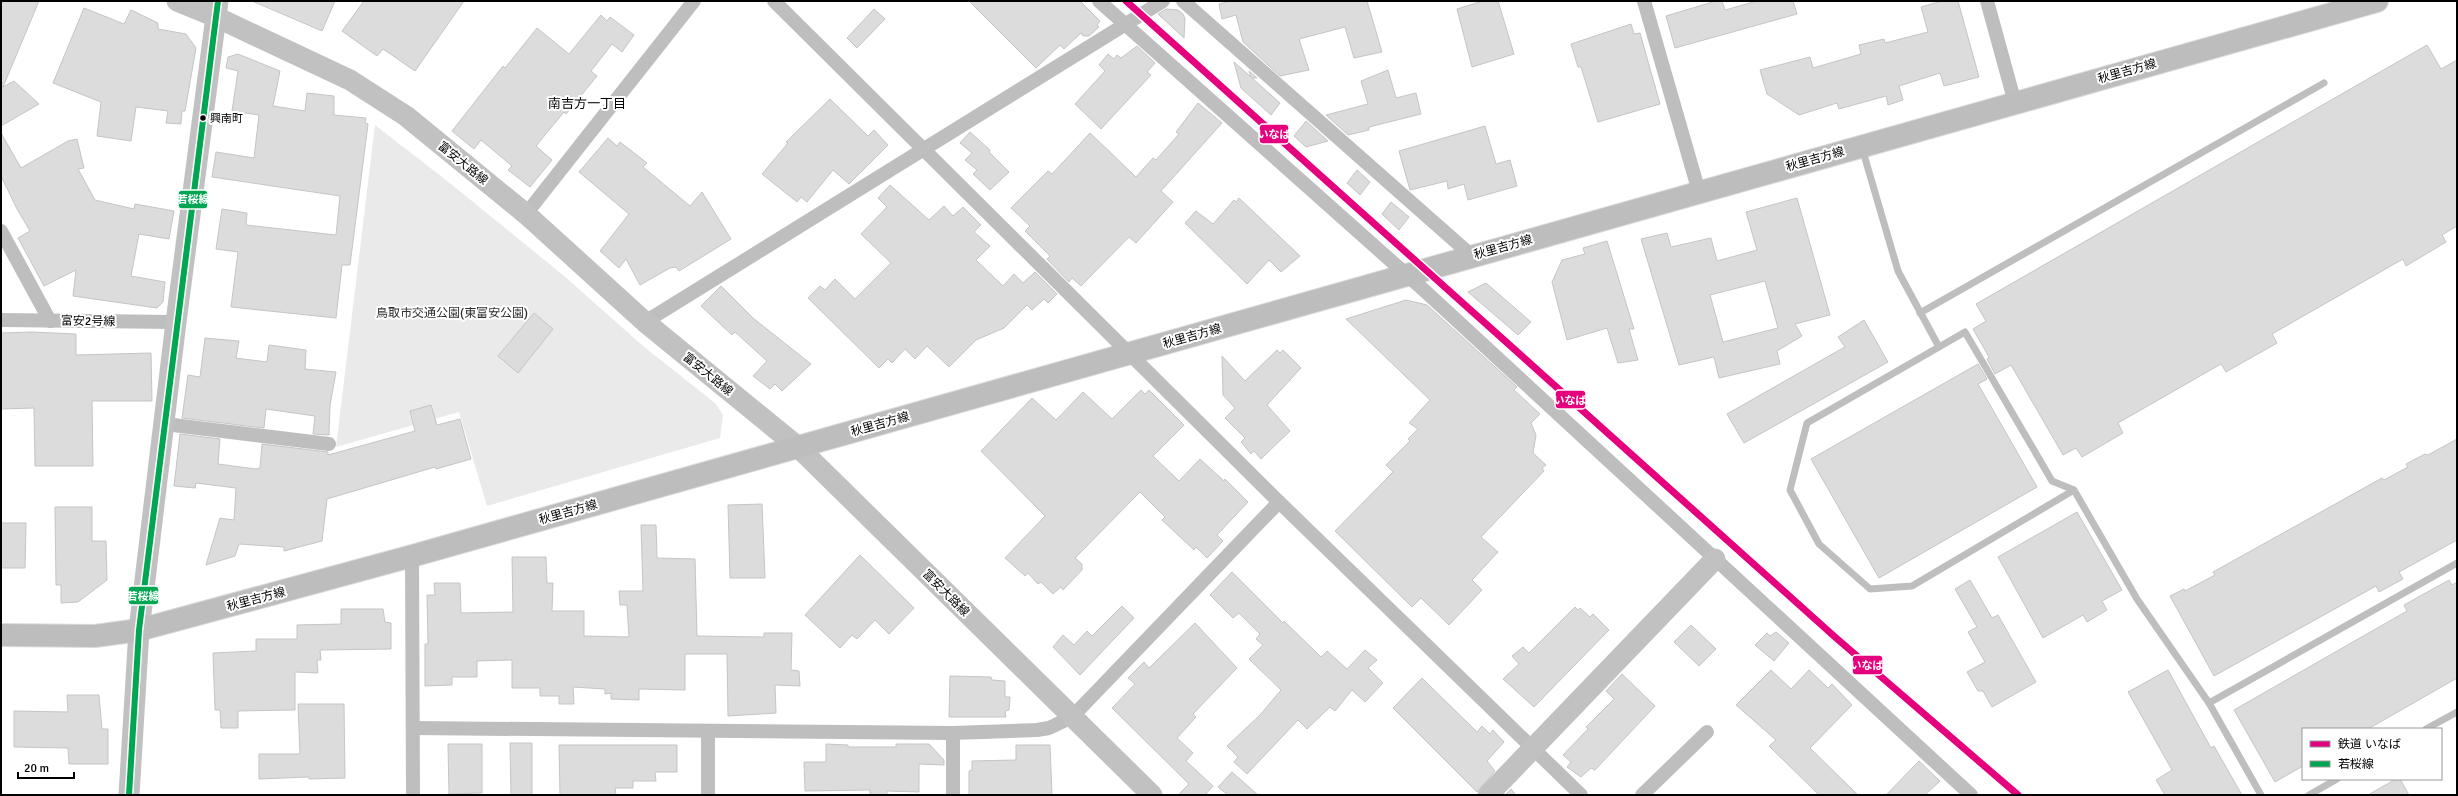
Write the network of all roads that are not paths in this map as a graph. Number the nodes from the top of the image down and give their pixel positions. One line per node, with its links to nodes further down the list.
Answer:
1 (176, 1): 11 (street, 富安大路線)
2 (694, 1): 18 (street)
3 (774, 1): 16 (street)
4 (1100, 1): 12 (street)
5 (1163, 1): 12 (street)
6 (1183, 1): 20 (street)
7 (1644, 1): 17 (street)
8 (1987, 1): 14 (street)
9 (2377, 1): 10 (main road, 秋里吉方線)
10 (2333, 7): 14 (main road, 秋里吉方線)
11 (217, 9): 18 (street, 富安大路線); 25 (street)
12 (1126, 25): 16 (street); 21 (street)
13 (2324, 83): 22 (lane)
14 (2015, 103): 15 (main road, 秋里吉方線)
15 (1861, 146): 17 (main road, 秋里吉方線); 22 (lane)
16 (923, 149): 26 (street); 28 (street)
17 (1700, 192): 20 (main road, 秋里吉方線)
18 (526, 214): 26 (street, 富安大路線)
19 (1, 231): 24 (street)
20 (1472, 256): 21 (main road, 秋里吉方線)
21 (1406, 275): 28 (main road, 秋里吉方線); 35 (street)
22 (1920, 313): 27 (lane)
23 (1, 320): 24 (street, 富安2号線)
24 (50, 321): 25 (street, 富安2号線)
25 (176, 322): 29 (street)
26 (645, 322): 31 (street, 富安大路線)
27 (1939, 347): 32 (lane); 32 (lane)
28 (1129, 353): 31 (main road, 秋里吉方線); 33 (street)
29 (165, 424): 30 (street); 37 (street)
30 (329, 444)
31 (798, 447): 34 (main road, 秋里吉方線); 41 (street, 富安大路線)
32 (2074, 490): 39 (lane)
33 (1279, 502): 41 (street); 47 (street)
34 (412, 556): 37 (main road, 秋里吉方線); 42 (street)
35 (1715, 559): 47 (street); 57 (street)
36 (2457, 563): 39 (lane)
37 (139, 630): 38 (main road, 秋里吉方線); 49 (street)
38 (1, 635)
39 (2209, 702): 58 (lane)
40 (2457, 712): 43 (lane)
41 (1072, 717): 46 (street); 53 (street, 富安大路線)
42 (414, 728): 44 (street); 50 (street)
43 (2428, 728)
44 (708, 731): 46 (street); 51 (street)
45 (1707, 732): 56 (street)
46 (953, 733): 52 (street)
47 (1534, 748): 54 (street); 55 (street)
48 (2335, 780): 59 (lane)
49 (129, 795)
50 (413, 795)
51 (708, 795)
52 (953, 795)
53 (1152, 795)
54 (1488, 795)
55 (1581, 795)
56 (1642, 795)
57 (1971, 795)
58 (2261, 795)
59 (2309, 795)

